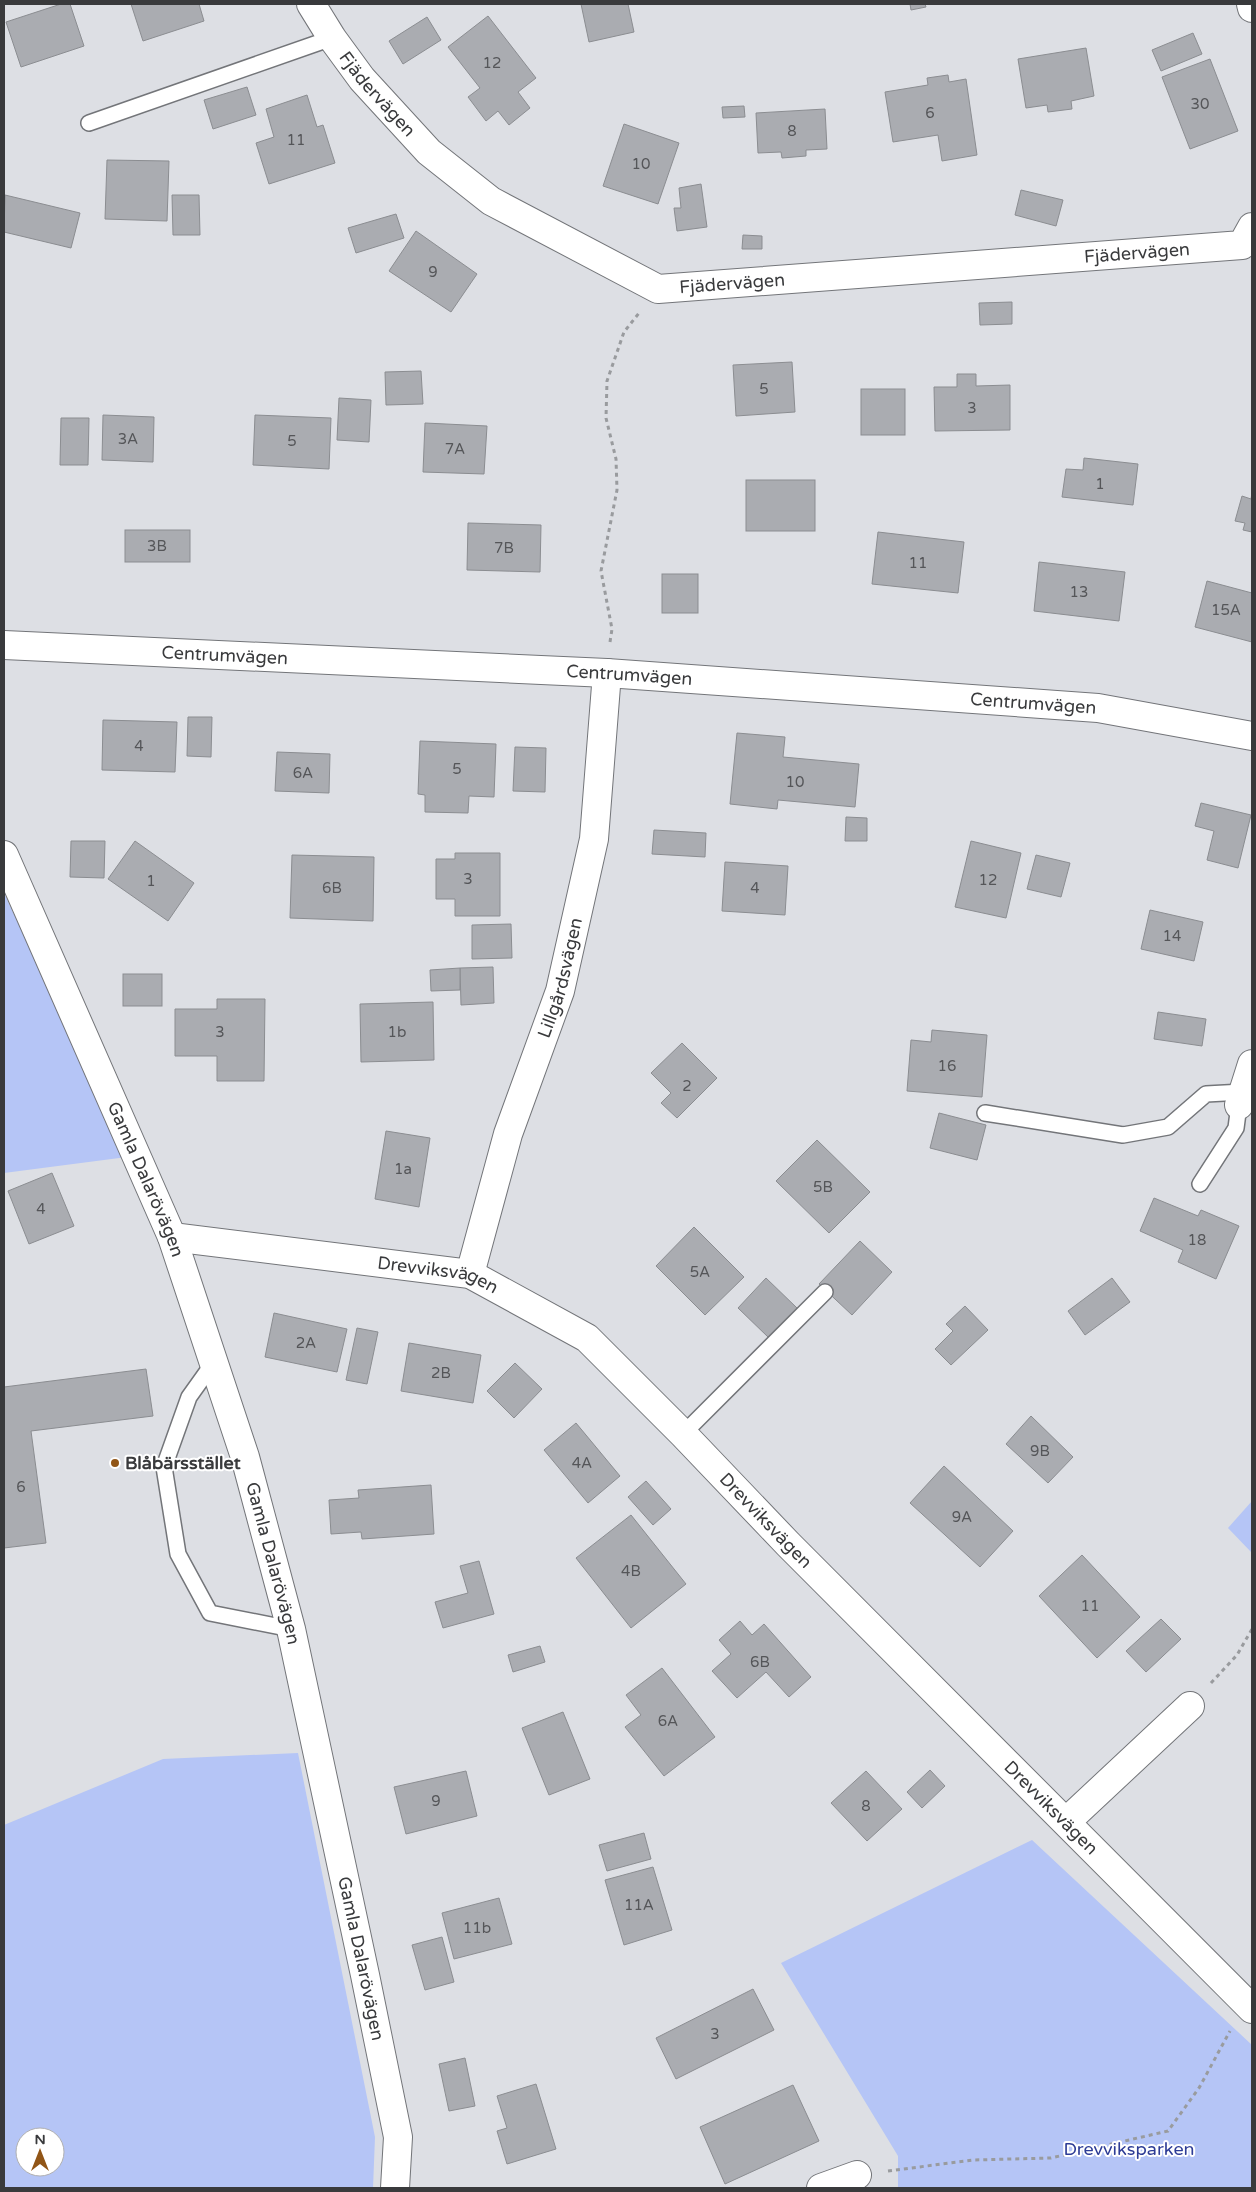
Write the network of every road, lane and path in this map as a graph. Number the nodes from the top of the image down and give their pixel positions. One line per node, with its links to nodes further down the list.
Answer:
1 (311, 4): 4 (street, Fjädervägen)
2 (1251, 4): 3 (street)
3 (1252, 8)
4 (332, 38): 5 (lane); 7 (street, Fjädervägen)
5 (90, 124)
6 (1252, 227): 7 (street, Fjädervägen)
7 (658, 290): 9 (path)
8 (4, 645): 9 (street, Centrumvägen)
9 (607, 673): 10 (street, Centrumvägen); 17 (street, Lillgårdsvägen)
10 (1252, 736)
11 (4, 855): 16 (street, Gamla Dalarövägen)
12 (1252, 1064): 13 (street)
13 (1245, 1098): 14 (lane); 15 (lane)
14 (985, 1113)
15 (1200, 1184)
16 (172, 1237): 17 (street, Drevviksvägen); 19 (street, Gamla Dalarövägen)
17 (470, 1274): 20 (street, Drevviksvägen)
18 (825, 1292): 20 (lane)
19 (214, 1362): 21 (street, Gamla Dalarövägen); 21 (lane)
20 (683, 1434): 24 (street, Drevviksvägen)
21 (291, 1629): 27 (street, Gamla Dalarövägen)
22 (1252, 1629): 23 (path)
23 (1190, 1706): 24 (street)
24 (1066, 1821): 25 (street, Drevviksvägen)
25 (1249, 2005): 26 (path)
26 (856, 2175): 28 (street)
27 (395, 2188)
28 (821, 2188)

